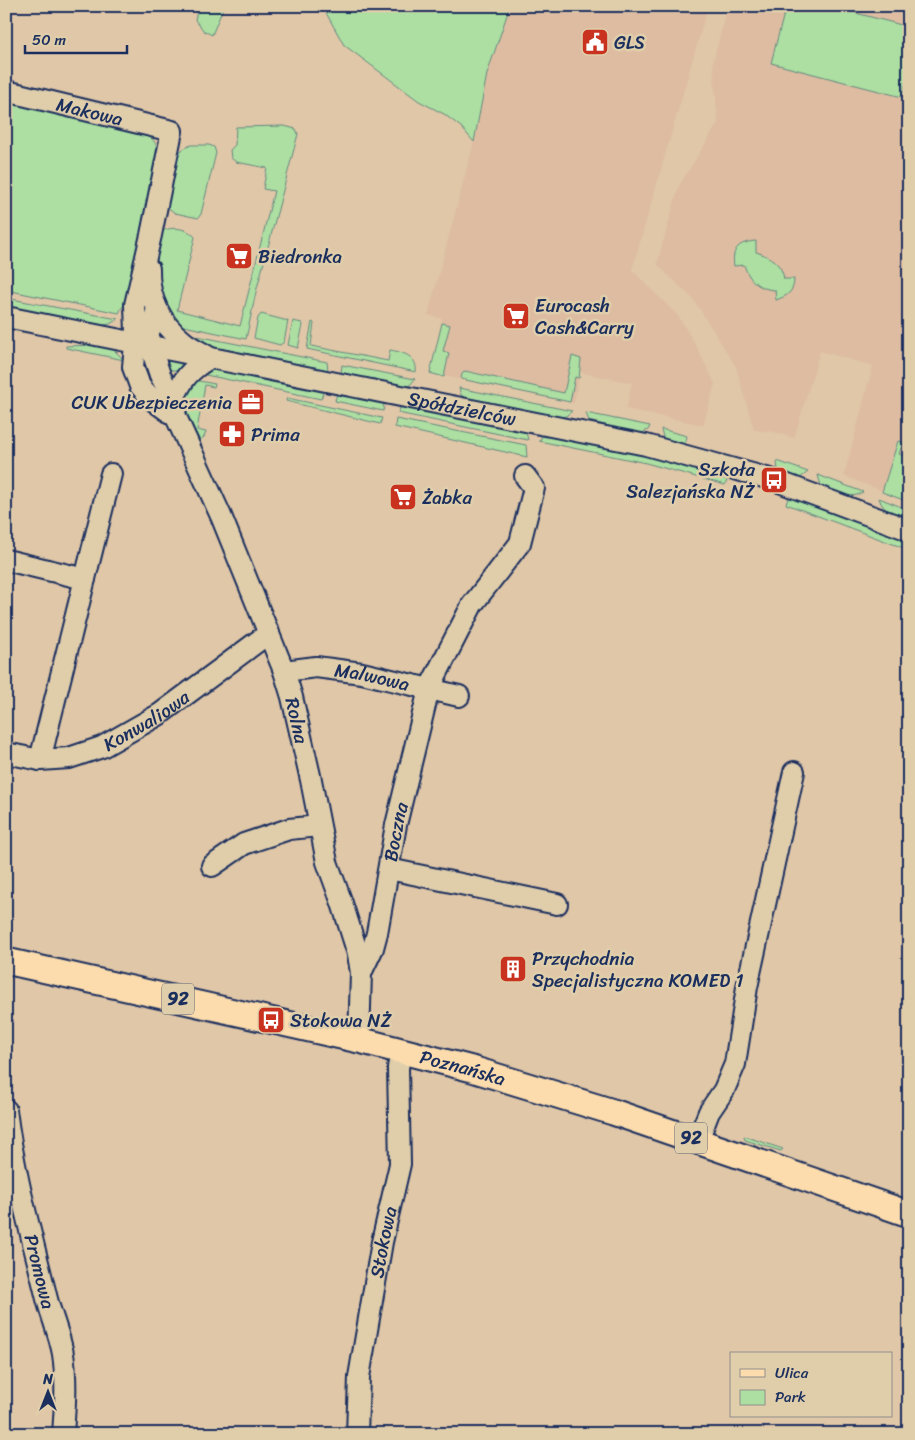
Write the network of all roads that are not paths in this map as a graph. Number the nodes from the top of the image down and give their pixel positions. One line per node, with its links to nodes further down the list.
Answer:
1 (6, 91): 2 (street, Makowa)
2 (151, 235): 3 (street); 4 (street)
3 (135, 305): 6 (street); 7 (street)
4 (157, 310): 7 (street); 8 (street)
5 (6, 317): 6 (street, Spółdzielców)
6 (107, 337): 7 (street, Spółdzielców)
7 (142, 344): 8 (street, Spółdzielców); 9 (street, Rolna)
8 (210, 358): 9 (street); 12 (street, Spółdzielców)
9 (174, 409): 15 (street, Rolna)
10 (111, 474): 14 (street)
11 (525, 476): 17 (street, Boczna)
12 (909, 530)
13 (6, 560): 14 (street)
14 (85, 579): 20 (street)
15 (269, 633): 16 (street, Rolna); 20 (street, Konwaliowa)
16 (284, 671): 17 (street, Malwowa); 22 (street, Rolna)
17 (429, 689): 18 (street, Malwowa); 24 (street, Boczna)
18 (459, 696)
19 (6, 753): 20 (street, Konwaliowa)
20 (40, 760)
21 (794, 772): 31 (street)
22 (320, 826): 23 (street); 27 (street, Rolna)
23 (212, 866)
24 (389, 869): 25 (street); 27 (street, Boczna)
25 (558, 904)
26 (6, 961): 28 (main road, Poznańska / 92)
27 (361, 973): 28 (street, Rolna)
28 (359, 1040): 29 (main road, Poznańska / 92)
29 (401, 1050): 31 (main road, Poznańska / 92); 35 (street, Stokowa)
30 (6, 1110): 32 (street, Promowa)
31 (698, 1140): 33 (main road, Poznańska / 92)
32 (8, 1143): 34 (street, Promowa)
33 (909, 1214)
34 (64, 1434)
35 (357, 1434)

